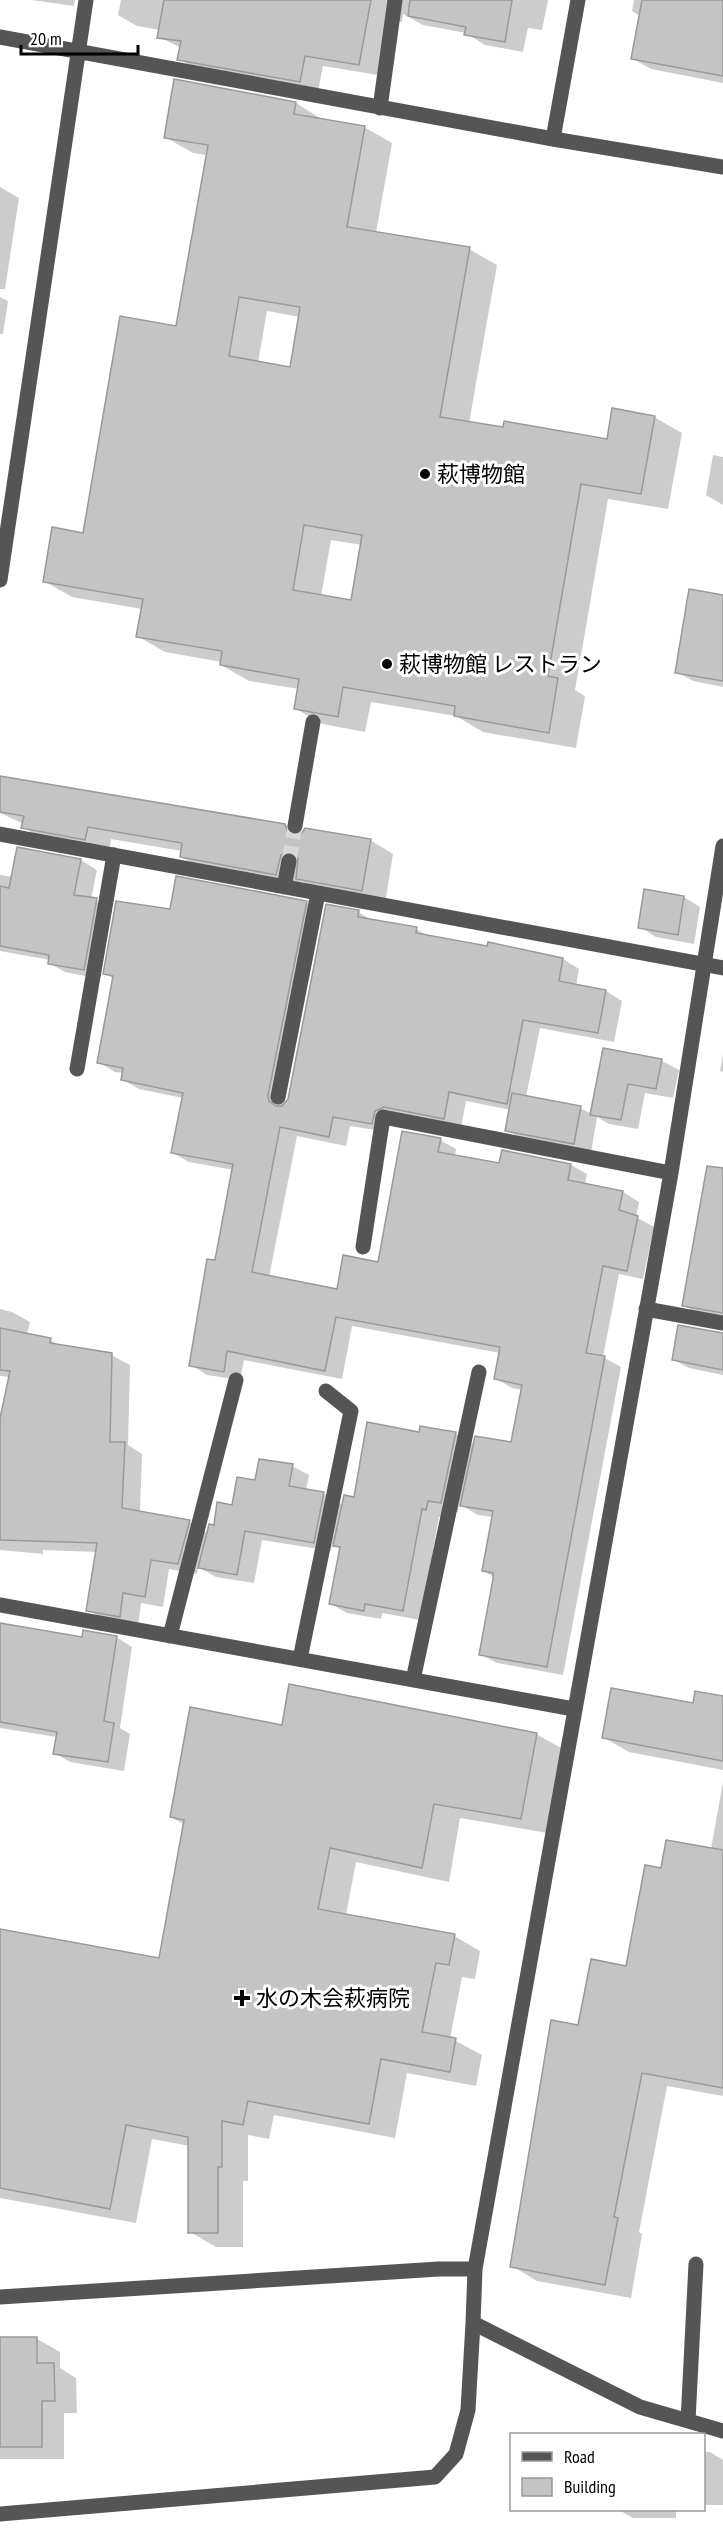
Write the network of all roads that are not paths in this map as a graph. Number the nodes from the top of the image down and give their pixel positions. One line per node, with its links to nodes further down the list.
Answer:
1 (86, 0): 5 (street)
2 (395, 0): 6 (street)
3 (578, 0): 7 (street)
4 (0, 37): 5 (street)
5 (78, 50): 6 (street); 9 (street)
6 (380, 108): 7 (street)
7 (553, 140): 8 (street)
8 (723, 167)
9 (0, 580)
10 (313, 722): 11 (street)
11 (295, 826)
12 (0, 834): 14 (street)
13 (723, 846): 18 (street)
14 (114, 855): 16 (street); 20 (street)
15 (289, 861): 16 (street)
16 (284, 887): 17 (street)
17 (318, 893): 18 (street); 21 (street)
18 (703, 965): 19 (street); 22 (street)
19 (723, 968)
20 (77, 1069)
21 (278, 1097)
22 (671, 1173): 23 (street); 24 (street)
23 (363, 1247)
24 (646, 1309): 25 (street); 33 (street)
25 (723, 1323)
26 (479, 1372): 32 (street)
27 (236, 1380): 30 (street)
28 (326, 1391): 31 (street)
29 (0, 1605): 30 (street)
30 (170, 1636): 31 (street)
31 (300, 1659): 32 (street)
32 (413, 1680): 33 (street)
33 (574, 1709): 35 (street)
34 (696, 2264): 38 (street)
35 (476, 2269): 36 (street); 37 (street)
36 (0, 2298)
37 (473, 2323): 38 (street); 40 (street)
38 (688, 2421): 39 (street)
39 (723, 2431)
40 (0, 2514)

